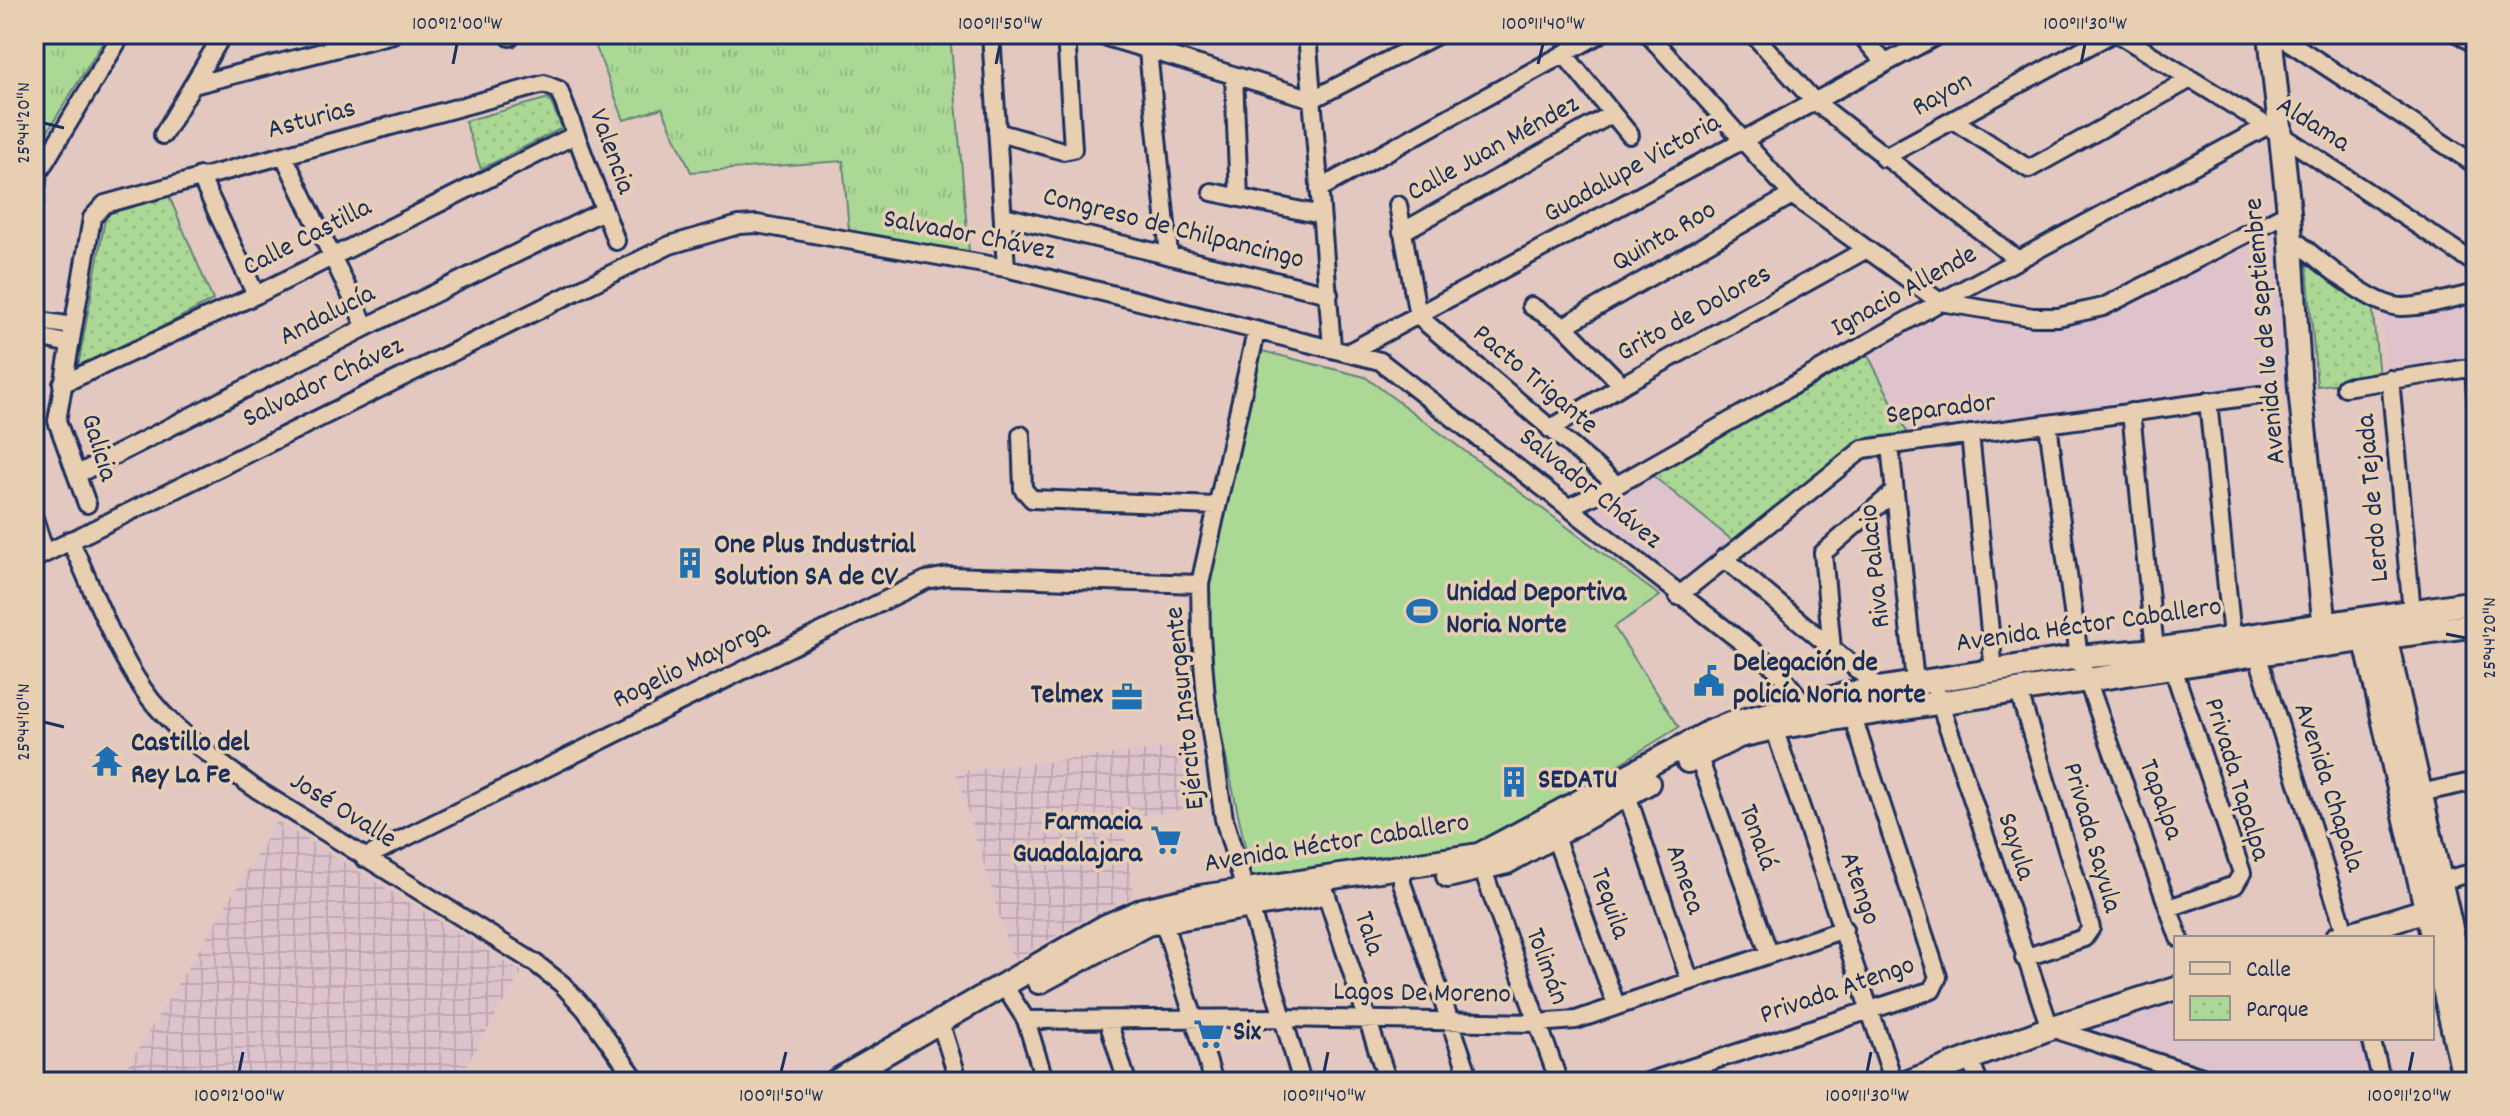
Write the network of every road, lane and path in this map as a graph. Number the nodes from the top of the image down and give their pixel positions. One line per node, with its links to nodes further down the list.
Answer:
1 (122, 34): 41 (street)
2 (223, 34): 25 (street)
3 (393, 34): 25 (street)
4 (991, 34): 32 (street)
5 (1066, 34): 32 (street)
6 (1096, 34): 20 (street)
7 (1307, 34): 27 (street)
8 (1439, 34): 27 (street)
9 (1600, 34): 21 (street)
10 (1648, 34): 36 (street)
11 (1753, 34): 28 (street)
12 (1860, 34): 22 (street)
13 (1940, 34): 22 (street, Guadalupe Victoria)
14 (2111, 34): 30 (street, Rayon)
15 (2118, 34): 24 (street, Aldama)
16 (2270, 34): 31 (main road, Avenida 16 de Septiembre)
17 (2277, 34): 39 (street)
18 (2459, 34): 19 (street)
19 (2476, 45)
20 (1148, 51): 23 (street); 57 (street)
21 (1564, 54): 29 (street, Calle Juan Méndez); 42 (street)
22 (1885, 63): 28 (street, Guadalupe Victoria)
23 (1234, 76): 27 (street); 45 (street)
24 (2189, 80): 30 (street); 31 (street, Aldama)
25 (193, 85): 33 (street)
26 (551, 85): 34 (street, Valencia); 37 (street, Asturias)
27 (1313, 99): 42 (street)
28 (1813, 100): 36 (street, Guadalupe Victoria); 38 (street)
29 (1612, 114): 35 (street, Calle Juan Méndez); 53 (street, Calle Juan Méndez)
30 (1953, 120): 38 (street, Rayon)
31 (2272, 130): 49 (main road, Avenida 16 de Septiembre); 59 (street, Ignacio Allende); 60 (street, Aldama)
32 (997, 132): 51 (street)
33 (163, 135)
34 (575, 135): 48 (street, Valencia); 58 (street, Calle Castilla)
35 (1630, 135)
36 (1742, 140): 44 (street); 67 (street, Guadalupe Victoria)
37 (284, 156): 40 (street, Asturias); 58 (street)
38 (1883, 158): 59 (street)
39 (2476, 165)
40 (200, 176): 52 (street, Asturias); 64 (street)
41 (36, 177): 46 (street)
42 (1319, 189): 50 (street)
43 (1212, 192): 45 (street)
44 (1792, 195): 56 (street); 70 (street, Quinta Roo)
45 (1239, 198): 50 (street)
46 (34, 204)
47 (1398, 205): 53 (street, Calle Juan Méndez)
48 (603, 211): 55 (street, Valencia); 71 (street, Andalucía)
49 (2289, 212): 54 (main road, Avenida 16 de Septiembre); 65 (street)
50 (1321, 215): 63 (street)
51 (1004, 216): 57 (street, Congreso de Chilpancingo); 61 (street)
52 (92, 218): 69 (street, Galicia)
53 (1402, 232): 67 (street, Calle Juan Méndez)
54 (2290, 236): 62 (street); 106 (main road, Avenida 16 de Septiembre)
55 (616, 241)
56 (1867, 249): 65 (street); 80 (street, Grito de Dolores)
57 (1169, 254): 63 (street, Congreso de Chilpancingo)
58 (333, 256): 64 (street, Calle Castilla); 71 (street)
59 (2018, 260): 65 (street, Ignacio Allende)
60 (2476, 264)
61 (1006, 268): 72 (street, Salvador Chávez); 98 (street, Salvador Chávez)
62 (2476, 293)
63 (1329, 294): 75 (street)
64 (256, 295): 79 (street, Calle Castilla)
65 (1940, 302): 92 (street, Ignacio Allende)
66 (1531, 306): 70 (street)
67 (1418, 316): 76 (street, Guadalupe Victoria); 87 (street, Pacto Trigante)
68 (34, 320): 69 (street)
69 (73, 326): 74 (street, Galicia)
70 (1564, 326): 80 (street)
71 (366, 327): 91 (street, Andalucía)
72 (1256, 332): 75 (street, Salvador Chávez); 95 (street, Ejército Insurgente)
73 (34, 336): 74 (street)
74 (70, 344): 79 (street, Galicia)
75 (1332, 347): 76 (street, Salvador Chávez)
76 (1351, 351): 96 (street, Salvador Chávez)
77 (2475, 367): 78 (street); 83 (street)
78 (2390, 379): 81 (street); 103 (street, Lerdo de Tejada)
79 (62, 384): 91 (street, Galicia)
80 (1622, 385): 87 (street, Grito de Dolores)
81 (2345, 387)
82 (2260, 395): 84 (street, Separador)
83 (2476, 397)
84 (2208, 401): 85 (street, Separador); 107 (street)
85 (2131, 412): 86 (street, Separador); 109 (street)
86 (2048, 424): 88 (street, Separador); 111 (street, Tapalpa)
87 (1550, 429): 92 (street, Pacto Trigante)
88 (1970, 434): 90 (street, Separador); 113 (street)
89 (1021, 435): 95 (street)
90 (1890, 446): 93 (street, Riva Palacio); 100 (street, Separador)
91 (78, 474): 94 (street, Galicia)
92 (1617, 485): 96 (street, Ignacio Allende)
93 (1895, 491): 108 (street); 115 (street, Riva Palacio)
94 (87, 504)
95 (1216, 506): 101 (street, Ejército Insurgente)
96 (1571, 506): 102 (street, Salvador Chávez)
97 (34, 518): 99 (street)
98 (70, 540): 99 (street, Salvador Chávez); 127 (street, José Ovalle)
99 (40, 556)
100 (1724, 558): 102 (street, Separador); 108 (street)
101 (1200, 584): 127 (street, Rogelio Mayorga); 133 (street, Ejército Insurgente)
102 (1678, 596): 120 (street, Salvador Chávez)
103 (2412, 612): 104 (main road, Avenida Héctor Caballero); 105 (main road, Avenida Héctor Caballero)
104 (2473, 614): 105 (main road, Avenida Héctor Caballero)
105 (2372, 628): 106 (main road, Avenida Héctor Caballero); 124 (main road); 131 (main road)
106 (2326, 634): 107 (main road, Avenida Héctor Caballero); 110 (main road, Avenida Héctor Caballero)
107 (2232, 637): 109 (main road, Avenida Héctor Caballero)
108 (1832, 649): 116 (street)
109 (2155, 650): 111 (main road, Avenida Héctor Caballero)
110 (2257, 654): 112 (main road, Avenida Héctor Caballero); 139 (street, Avenida Chapala)
111 (2079, 657): 113 (main road, Avenida Héctor Caballero); 114 (street, Tapalpa)
112 (2173, 668): 114 (main road, Avenida Héctor Caballero); 134 (street, Privada Tapalpa)
113 (1994, 671): 115 (main road, Avenida Héctor Caballero)
114 (2088, 680): 117 (main road, Avenida Héctor Caballero); 134 (street, Tapalpa)
115 (1924, 681): 116 (main road, Avenida Héctor Caballero); 118 (street, Sayula)
116 (1878, 687): 119 (main road, Avenida Héctor Caballero)
117 (2018, 689): 118 (main road, Avenida Héctor Caballero); 144 (street, Privada Sayula)
118 (1938, 702): 119 (main road, Avenida Héctor Caballero); 144 (street, Sayula)
119 (1850, 705): 120 (main road, Avenida Héctor Caballero); 150 (street, Privada Atengo)
120 (1812, 713): 121 (main road, Avenida Héctor Caballero)
121 (1772, 721): 122 (main road, Avenida Héctor Caballero); 137 (street, Atengo)
122 (1695, 748): 125 (main road, Avenida Héctor Caballero); 126 (main road, Avenida Héctor Caballero); 143 (street, Tonalá)
123 (2476, 781): 124 (street)
124 (2420, 793): 131 (main road)
125 (1627, 795): 126 (main road, Avenida Héctor Caballero); 146 (street, Ameca)
126 (1553, 829): 128 (main road, Avenida Héctor Caballero); 130 (main road, Avenida Héctor Caballero); 149 (street, Tequila)
127 (364, 858): 164 (street, José Ovalle)
128 (1483, 870): 130 (main road, Avenida Héctor Caballero); 157 (street, Tolimán)
129 (2476, 872): 131 (street)
130 (1402, 876): 132 (main road, Avenida Héctor Caballero); 133 (main road, Avenida Héctor Caballero); 156 (street)
131 (2430, 883): 135 (main road); 145 (main road)
132 (1326, 893): 133 (main road, Avenida Héctor Caballero); 153 (street, Tala)
133 (1246, 899): 136 (main road, Avenida Héctor Caballero); 151 (street, Ejército Insurgente)
134 (2169, 908): 138 (street, Tapalpa)
135 (2426, 910): 140 (main road); 141 (main road)
136 (1151, 918): 148 (main road, Avenida Héctor Caballero); 152 (street)
137 (1844, 929): 143 (street, Lagos De Moreno); 150 (street, Atengo)
138 (2178, 936)
139 (2343, 936)
140 (2346, 936)
141 (2432, 936)
142 (2434, 945): 180 (main road)
143 (1769, 953): 146 (street, Lagos De Moreno)
144 (2024, 958): 159 (street, Sayula)
145 (2467, 960): 160 (main road)
146 (1690, 981): 149 (street, Lagos De Moreno)
147 (2174, 989): 159 (main road)
148 (1007, 991): 154 (street); 158 (main road, Avenida Héctor Caballero)
149 (1616, 1005): 157 (street, Lagos De Moreno)
150 (1870, 1010): 174 (street, Privada Atengo); 175 (street, Atengo)
151 (1282, 1018): 152 (street, Lagos De Moreno); 153 (street, Lagos De Moreno); 170 (street, Ejército Insurgente)
152 (1193, 1019): 155 (street, Lagos De Moreno); 169 (street)
153 (1367, 1019): 156 (street, Lagos De Moreno); 171 (street, Tala)
154 (1026, 1020): 155 (street, Lagos De Moreno); 167 (street)
155 (1108, 1021): 168 (street)
156 (1452, 1022): 157 (street, Lagos De Moreno); 172 (street)
157 (1537, 1023): 173 (street, Tolimán)
158 (940, 1028): 163 (main road, Avenida Héctor Caballero); 165 (main road, Avenida Héctor Caballero); 166 (street)
159 (2050, 1028): 162 (main road); 178 (street)
160 (2476, 1039)
161 (2372, 1040): 179 (street)
162 (1970, 1060): 176 (main road); 177 (street)
163 (874, 1079)
164 (638, 1082)
165 (835, 1082)
166 (959, 1082)
167 (1045, 1082)
168 (1127, 1082)
169 (1214, 1082)
170 (1302, 1082)
171 (1388, 1082)
172 (1471, 1082)
173 (1559, 1082)
174 (1647, 1082)
175 (1894, 1082)
176 (1908, 1082)
177 (1979, 1082)
178 (2218, 1082)
179 (2382, 1082)
180 (2465, 1082)

